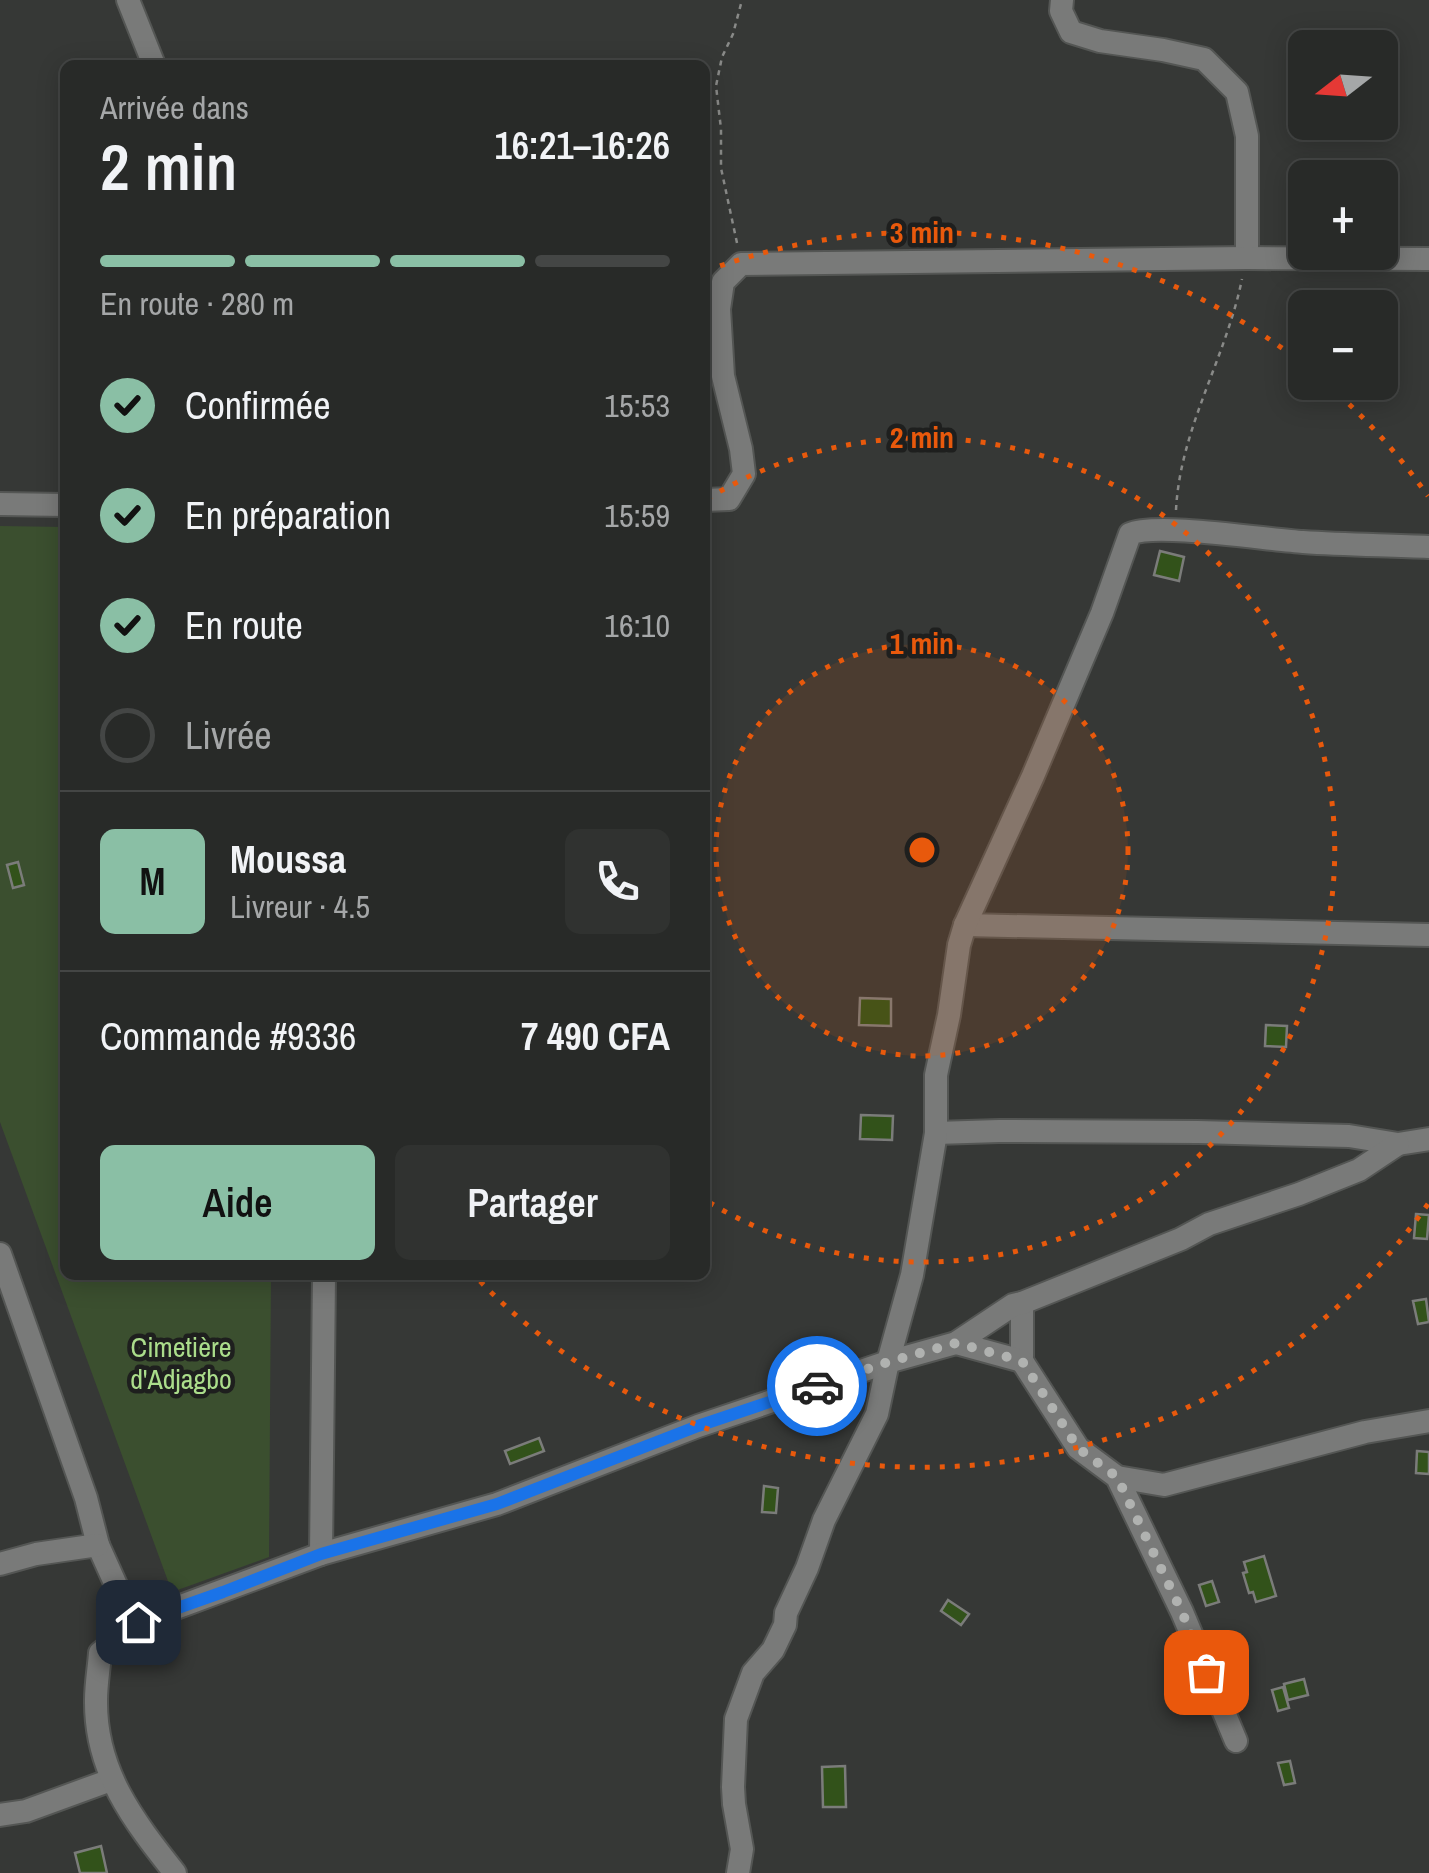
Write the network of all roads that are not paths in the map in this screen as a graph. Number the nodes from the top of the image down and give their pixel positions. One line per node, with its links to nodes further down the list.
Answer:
1 (128, 0): 3 (street)
2 (1062, 0): 4 (street)
3 (152, 60)
4 (1247, 258): 5 (street); 6 (street)
5 (1429, 259)
6 (710, 500)
7 (0, 504): 8 (street)
8 (60, 505)
9 (1429, 547): 10 (street)
10 (965, 925): 11 (street); 12 (street)
11 (1429, 935)
12 (936, 1134): 14 (street); 20 (street)
13 (1429, 1138): 14 (street)
14 (1398, 1144): 17 (street)
15 (0, 1254): 23 (street)
16 (324, 1280): 24 (street)
17 (1022, 1304): 18 (street); 19 (street)
18 (956, 1343): 19 (street); 20 (street)
19 (1022, 1361): 22 (street)
20 (888, 1362): 24 (street); 31 (street)
21 (1429, 1421): 22 (street)
22 (1117, 1477): 27 (street)
23 (98, 1545): 25 (street); 26 (street)
24 (321, 1554): 26 (street)
25 (0, 1564)
26 (138, 1622): 28 (street)
27 (1236, 1741)
28 (111, 1780): 29 (street); 30 (street)
29 (0, 1815)
30 (175, 1873)
31 (738, 1873)

